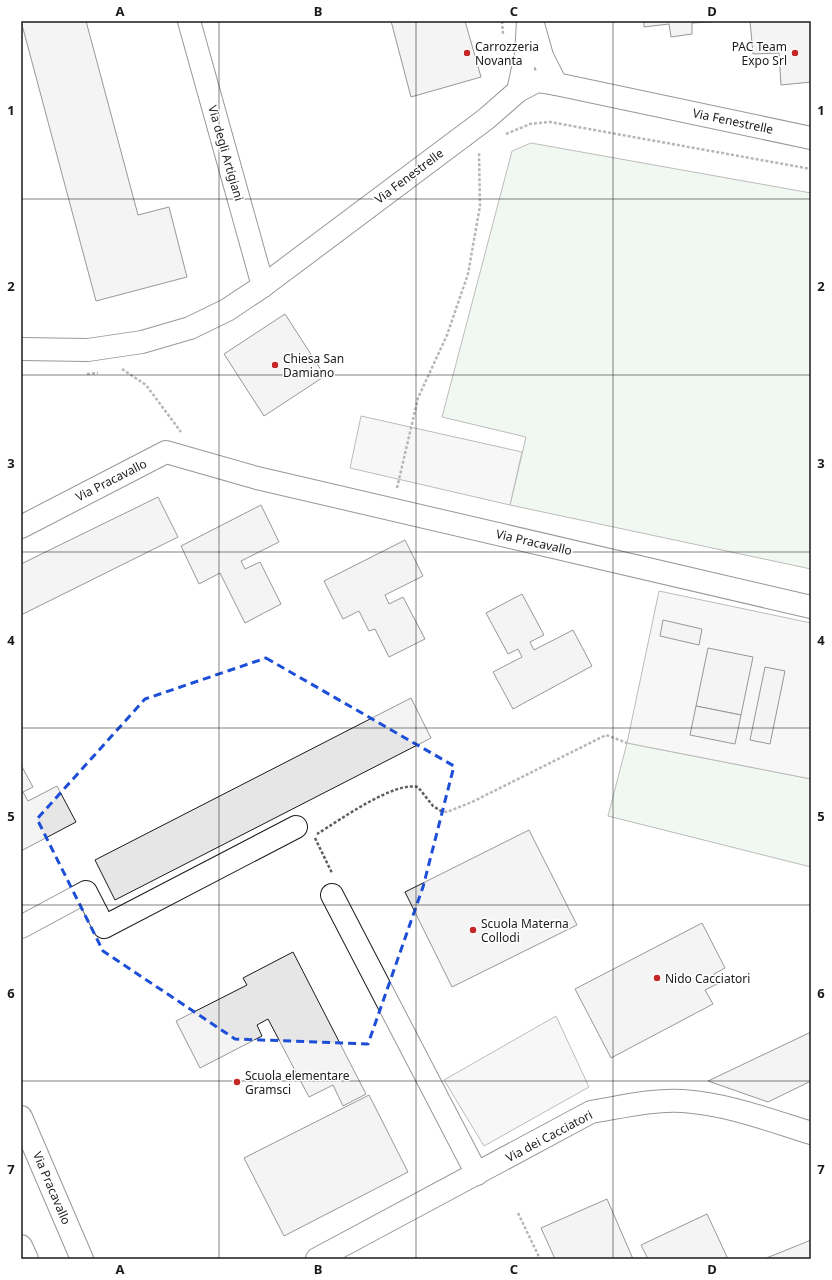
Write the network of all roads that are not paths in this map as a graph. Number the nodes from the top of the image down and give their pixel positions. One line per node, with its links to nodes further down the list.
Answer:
1 (189, 21): 7 (street, Via degli Artigiani)
2 (528, 21): 5 (street)
3 (532, 21): 4 (street)
4 (547, 83): 5 (street, Via Fenestrelle); 6 (street, Via Fenestrelle)
5 (518, 91): 7 (street, Via Fenestrelle)
6 (811, 138)
7 (263, 286): 8 (street, Via Fenestrelle)
8 (21, 349)
9 (21, 527): 10 (street, Via Pracavallo)
10 (811, 607)
11 (296, 827): 13 (street)
12 (332, 895): 16 (street)
13 (21, 927)
14 (21, 1117): 19 (street, Via Pracavallo)
15 (811, 1133): 16 (street, Via dei Cacciatori)
16 (477, 1174): 20 (street, Via dei Cacciatori)
17 (21, 1246): 18 (street)
18 (27, 1259)
19 (82, 1259)
20 (317, 1259)

